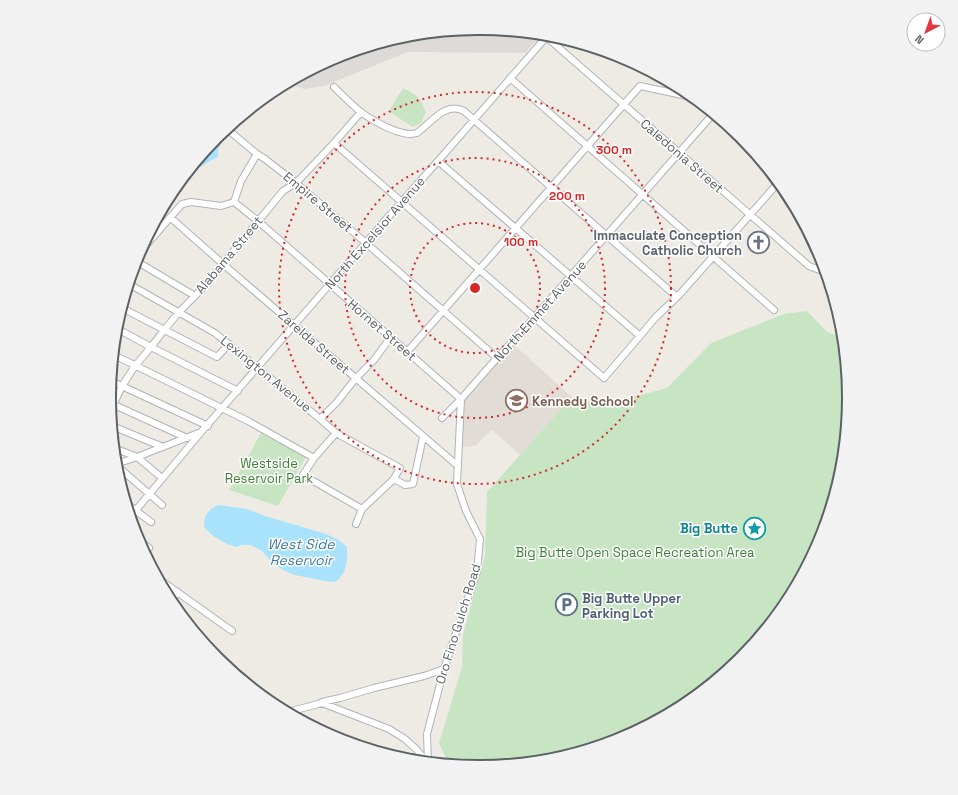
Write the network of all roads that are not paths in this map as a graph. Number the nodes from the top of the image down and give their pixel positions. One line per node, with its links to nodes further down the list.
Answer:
1 (541, 40): 3 (street, North Excelsior Avenue)
2 (554, 43): 6 (street, Caledonia Street)
3 (510, 78): 9 (street, North Excelsior Avenue); 12 (street)
4 (334, 87): 7 (street)
5 (676, 94): 6 (street)
6 (623, 105): 12 (street); 13 (street, Caledonia Street)
7 (361, 112): 9 (street); 11 (street, Alabama Street)
8 (709, 118): 13 (street, North Emmet Avenue)
9 (474, 120): 15 (street, North Excelsior Avenue); 17 (street)
10 (232, 133): 14 (street, Empire Street)
11 (334, 143): 16 (street, Alabama Street); 20 (street)
12 (587, 146): 17 (street); 19 (street)
13 (678, 152): 19 (street, North Emmet Avenue); 22 (street, Caledonia Street)
14 (257, 154): 16 (street, Empire Street); 21 (street)
15 (438, 161): 20 (street, North Excelsior Avenue); 25 (street)
16 (296, 183): 24 (street, Alabama Street); 28 (street, Empire Street)
17 (552, 187): 25 (street); 26 (street)
18 (774, 187): 22 (street)
19 (642, 194): 26 (street, North Emmet Avenue); 29 (street)
20 (402, 201): 28 (street, North Excelsior Avenue); 33 (street)
21 (234, 202): 23 (street); 24 (street, Hornet Street)
22 (750, 215): 29 (street); 32 (street, Caledonia Street)
23 (171, 218): 27 (street); 30 (street, Zarelda Street)
24 (258, 221): 30 (street, Alabama Street); 35 (street, Hornet Street)
25 (515, 228): 33 (street); 34 (street)
26 (606, 235): 34 (street, North Emmet Avenue); 38 (street)
27 (154, 236)
28 (366, 243): 35 (street, North Excelsior Avenue); 41 (street, Empire Street)
29 (714, 257): 38 (street); 39 (street)
30 (223, 264): 37 (street, Alabama Street); 44 (street, Zarelda Street)
31 (142, 265): 37 (street)
32 (818, 269)
33 (479, 270): 41 (street); 43 (street)
34 (570, 276): 43 (street, North Emmet Avenue); 47 (street)
35 (330, 284): 44 (street, North Excelsior Avenue); 48 (street, Hornet Street)
36 (134, 287): 42 (street, Lexington Avenue)
37 (195, 296): 42 (street, Alabama Street)
38 (677, 297): 47 (street)
39 (774, 310)
40 (127, 311): 45 (street)
41 (443, 311): 51 (street); 53 (street, Empire Street)
42 (179, 312): 45 (street, Alabama Street); 49 (street, Lexington Avenue)
43 (534, 318): 47 (street); 53 (street, North Emmet Avenue)
44 (295, 326): 55 (street, North Excelsior Avenue); 56 (street, Zarelda Street)
45 (164, 329): 49 (street); 50 (street, Alabama Street)
46 (122, 331): 50 (street)
47 (640, 336)
48 (390, 338): 51 (street, Hornet Street); 56 (street)
49 (229, 344): 55 (street, Lexington Avenue)
50 (151, 347): 54 (street, Alabama Street); 59 (street)
51 (407, 352): 61 (street, Hornet Street)
52 (119, 358): 54 (street)
53 (497, 358): 61 (street, North Emmet Avenue)
54 (135, 366): 58 (street, Alabama Street); 63 (street)
55 (257, 368): 59 (street, North Excelsior Avenue); 65 (street, Lexington Avenue)
56 (356, 378): 65 (street); 70 (street, Zarelda Street)
57 (117, 384): 58 (street)
58 (122, 386): 60 (street, Alabama Street); 66 (street)
59 (238, 391): 63 (street, North Excelsior Avenue)
60 (116, 397)
61 (461, 399): 64 (street, North Emmet Avenue); 77 (street)
62 (116, 408): 71 (street)
63 (222, 409): 66 (street, North Excelsior Avenue); 75 (street)
64 (442, 418)
65 (320, 419): 69 (street, Lexington Avenue)
66 (208, 426): 68 (street, North Excelsior Avenue)
67 (118, 428): 72 (street)
68 (202, 431): 71 (street); 79 (street)
69 (336, 433): 75 (street); 80 (street, Lexington Avenue)
70 (423, 437): 77 (street, Zarelda Street); 80 (street)
71 (187, 438): 72 (street)
72 (163, 447): 74 (street)
73 (121, 451): 74 (street)
74 (137, 457): 76 (street); 79 (street)
75 (314, 458): 83 (street)
76 (122, 463)
77 (458, 466): 91 (street, Oro Fino Gulch Road)
78 (124, 472): 81 (street)
79 (162, 478): 81 (street)
80 (394, 479): 83 (street)
81 (150, 494): 82 (street); 84 (street)
82 (162, 505)
83 (362, 509): 86 (street)
84 (135, 511): 85 (street)
85 (151, 522)
86 (356, 524)
87 (170, 586): 88 (street)
88 (178, 592): 89 (street); 90 (street)
89 (176, 595)
90 (232, 631)
91 (444, 668): 92 (street); 95 (street, Oro Fino Gulch Road)
92 (322, 703): 93 (street); 94 (street)
93 (296, 710)
94 (421, 755)
95 (427, 756)

